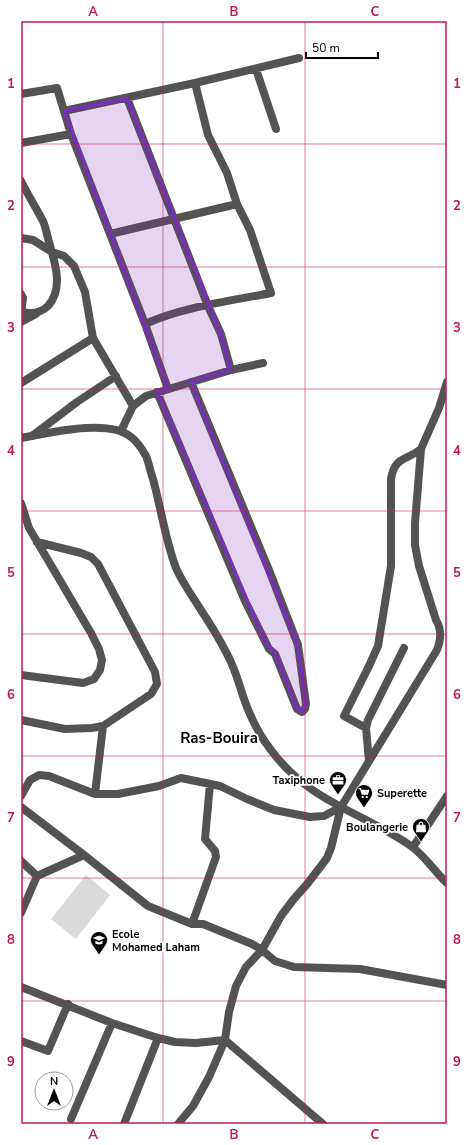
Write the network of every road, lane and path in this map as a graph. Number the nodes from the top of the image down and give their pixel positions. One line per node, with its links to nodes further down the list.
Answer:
1 (299, 58): 2 (street)
2 (256, 69): 3 (street); 7 (street)
3 (195, 83): 5 (street); 11 (street)
4 (21, 94): 6 (street)
5 (127, 98): 6 (street); 12 (street)
6 (64, 111): 8 (street)
7 (276, 129)
8 (71, 134): 9 (street); 13 (street)
9 (21, 143)
10 (21, 181): 15 (street)
11 (237, 204): 12 (street); 17 (street)
12 (173, 219): 13 (street); 17 (street)
13 (110, 234): 21 (street)
14 (21, 238): 15 (street)
15 (52, 252): 18 (street); 22 (street)
16 (21, 294): 19 (street)
17 (208, 306): 21 (street); 24 (street)
18 (39, 312): 19 (street); 20 (street)
19 (22, 313)
20 (21, 322)
21 (145, 324): 29 (street)
22 (93, 338): 25 (street); 28 (street)
23 (263, 363): 24 (street)
24 (231, 370): 26 (street)
25 (116, 376): 31 (street); 33 (street)
26 (191, 382): 29 (street); 30 (street)
27 (447, 382): 35 (street)
28 (21, 383)
29 (168, 388): 30 (street)
30 (156, 392): 31 (street)
31 (133, 406): 32 (street)
32 (122, 431): 33 (street); 49 (street)
33 (32, 436): 34 (street)
34 (21, 438)
35 (421, 449): 42 (street); 43 (street)
36 (21, 503): 37 (street)
37 (37, 542): 39 (street); 41 (street)
38 (404, 648): 42 (street)
39 (21, 675)
40 (21, 720): 41 (street)
41 (103, 726): 45 (street)
42 (366, 728): 43 (street)
43 (369, 761): 49 (street)
44 (210, 784): 45 (street); 49 (street); 56 (street)
45 (95, 794): 46 (street)
46 (21, 796)
47 (447, 796): 50 (street)
48 (21, 807): 51 (street)
49 (341, 807): 50 (street); 57 (street)
50 (413, 847): 54 (street)
51 (84, 855): 53 (street); 56 (street)
52 (21, 862): 53 (street)
53 (37, 876): 55 (street)
54 (447, 883)
55 (21, 913)
56 (192, 924): 57 (street)
57 (262, 950): 58 (street); 63 (street)
58 (447, 985)
59 (21, 987): 60 (street)
60 (68, 1004): 61 (street); 64 (street)
61 (112, 1023): 62 (street); 65 (street)
62 (158, 1038): 63 (street); 66 (street)
63 (224, 1040): 67 (street); 68 (street)
64 (21, 1041)
65 (71, 1119)
66 (124, 1124)
67 (178, 1124)
68 (323, 1124)

